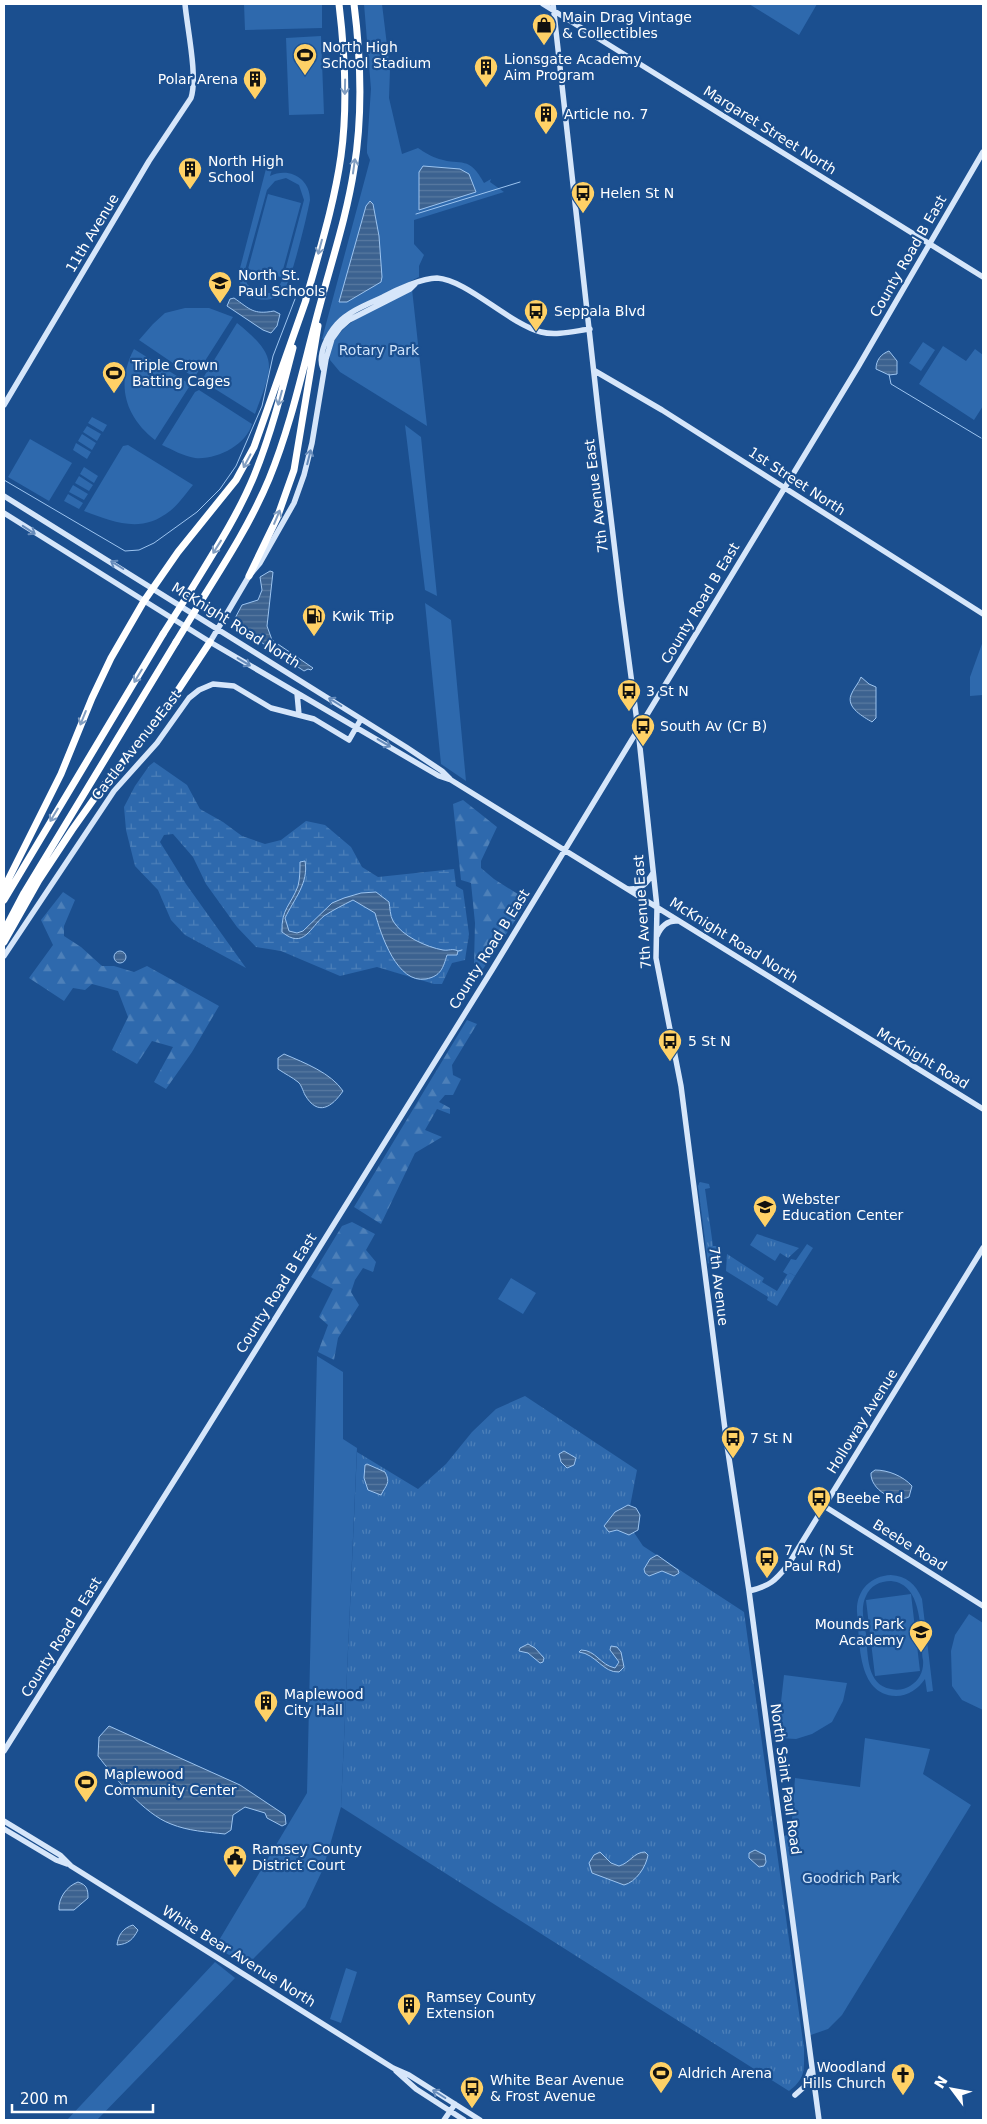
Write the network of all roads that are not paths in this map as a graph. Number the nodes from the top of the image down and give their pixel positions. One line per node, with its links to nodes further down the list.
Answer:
1 (185, 4): 13 (street, 11th Avenue)
2 (339, 4): 9 (highway, one-way to 9)
3 (354, 4): 10 (highway, one-way to 3)
4 (544, 4): 5 (street, Margaret Street North)
5 (554, 7): 7 (street, Margaret Street North); 11 (street, 7th Avenue East)
6 (983, 152): 7 (street, County Road B East)
7 (929, 243): 8 (street, Margaret Street North); 14 (street, County Road B East)
8 (983, 277)
9 (306, 300): 18 (highway, one-way to 18); 33 (highway, one-way to 33, bridge)
10 (320, 304): 17 (highway, one-way to 10); 36 (highway, bridge)
11 (590, 329): 12 (street, 7th Avenue East); 17 (street, one-way to 11)
12 (595, 371): 14 (street, 1st Street North); 27 (street, 7th Avenue East)
13 (4, 405)
14 (784, 488): 20 (street, 1st Street North); 27 (street, County Road B East)
15 (4, 496): 18 (street, McKnight Road North, one-way to 15)
16 (4, 513): 19 (street, McKnight Road North, one-way to 19)
17 (249, 576): 21 (street)
18 (153, 588): 19 (highway); 21 (street, McKnight Road North)
19 (144, 601): 22 (street, McKnight Road North); 31 (highway, one-way to 31)
20 (983, 614)
21 (218, 629): 22 (street); 25 (street, McKnight Road North, one-way to 21)
22 (210, 642): 23 (street, McKnight Road North, one-way to 23); 38 (highway)
23 (297, 693): 24 (street); 26 (street, McKnight Road North)
24 (299, 715): 26 (street, Castle Avenue East); 39 (street, Castle Avenue East)
25 (361, 719): 26 (street); 28 (street, McKnight Road North)
26 (356, 726): 28 (street, McKnight Road North, one-way to 28)
27 (638, 730): 29 (street, County Road B East); 30 (street, 7th Avenue East)
28 (451, 780): 29 (street, McKnight Road North)
29 (565, 850): 32 (street, McKnight Road North); 47 (street, County Road B East)
30 (653, 874): 32 (street); 34 (street, 7th Avenue East)
31 (4, 888)
32 (629, 889): 34 (street, McKnight Road North)
33 (4, 900)
34 (657, 907): 35 (street, McKnight Road North); 37 (street, 7th Avenue East)
35 (679, 921): 37 (street); 41 (street, McKnight Road North)
36 (4, 931)
37 (655, 940): 40 (street, 7th Avenue East)
38 (4, 942)
39 (4, 956)
40 (661, 985): 45 (street, 7th Avenue)
41 (849, 1027): 42 (street, McKnight Road)
42 (983, 1110)
43 (983, 1248): 44 (street, Holloway Avenue)
44 (824, 1506): 45 (street, Holloway Avenue); 46 (street, Beebe Road)
45 (749, 1591): 51 (street, North Saint Paul Road)
46 (983, 1606)
47 (4, 1751)
48 (4, 1820): 50 (street, White Bear Avenue North)
49 (4, 1828): 50 (street, White Bear Avenue North)
50 (71, 1866): 52 (street, White Bear Avenue North)
51 (811, 2064): 53 (street); 59 (street, North Saint Paul Road)
52 (393, 2068): 54 (street, White Bear Avenue North, one-way to 52); 55 (street, White Bear Avenue North)
53 (796, 2095)
54 (455, 2104): 55 (street); 58 (street, White Bear Avenue North)
55 (450, 2111): 56 (street); 57 (street, White Bear Avenue North)
56 (444, 2120)
57 (464, 2120)
58 (480, 2120)
59 (819, 2120)

